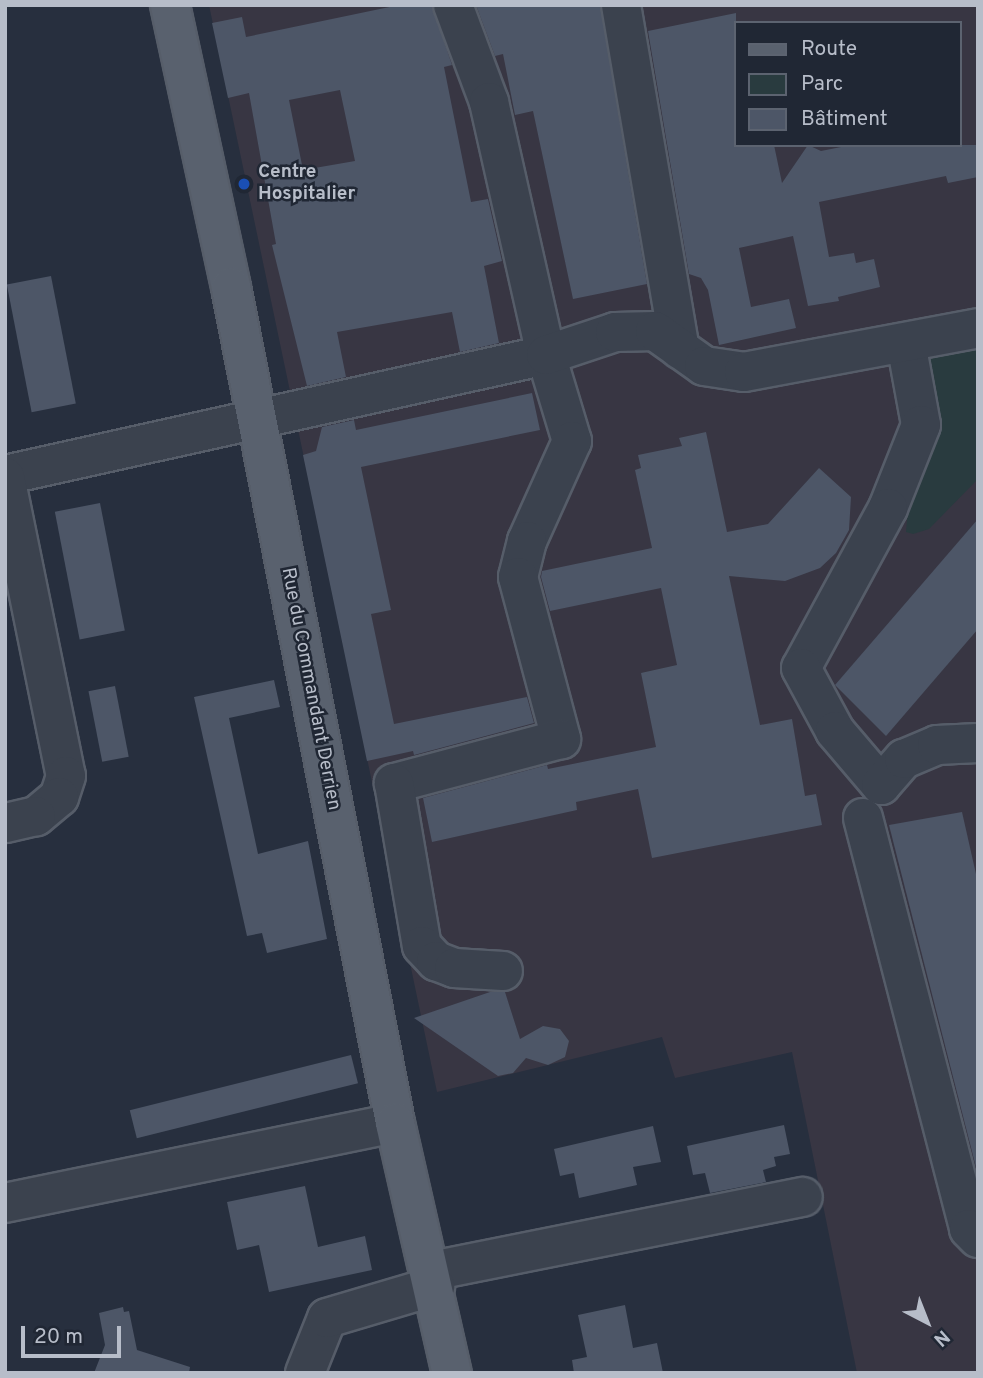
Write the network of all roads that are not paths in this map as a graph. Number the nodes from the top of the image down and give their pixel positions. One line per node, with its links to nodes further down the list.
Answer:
1 (170, 5): 8 (main road, Rue du Commandant Derrien)
2 (453, 5): 7 (street)
3 (621, 5): 6 (street)
4 (978, 328): 5 (street)
5 (906, 342): 6 (street); 10 (street)
6 (680, 349): 7 (street)
7 (546, 355): 8 (street); 13 (street)
8 (257, 415): 9 (street); 14 (main road, Rue du Commandant Derrien)
9 (5, 476): 12 (street)
10 (978, 743)
11 (863, 818): 17 (street)
12 (5, 823)
13 (503, 971)
14 (395, 1123): 16 (street); 18 (main road, Rue du Commandant Derrien)
15 (803, 1197): 18 (street)
16 (5, 1203)
17 (978, 1238)
18 (434, 1278): 19 (main road, Rue du Commandant Derrien); 20 (street)
19 (444, 1329): 21 (street); 22 (main road, Rue du Commandant Derrien)
20 (305, 1373)
21 (436, 1373)
22 (452, 1373)

